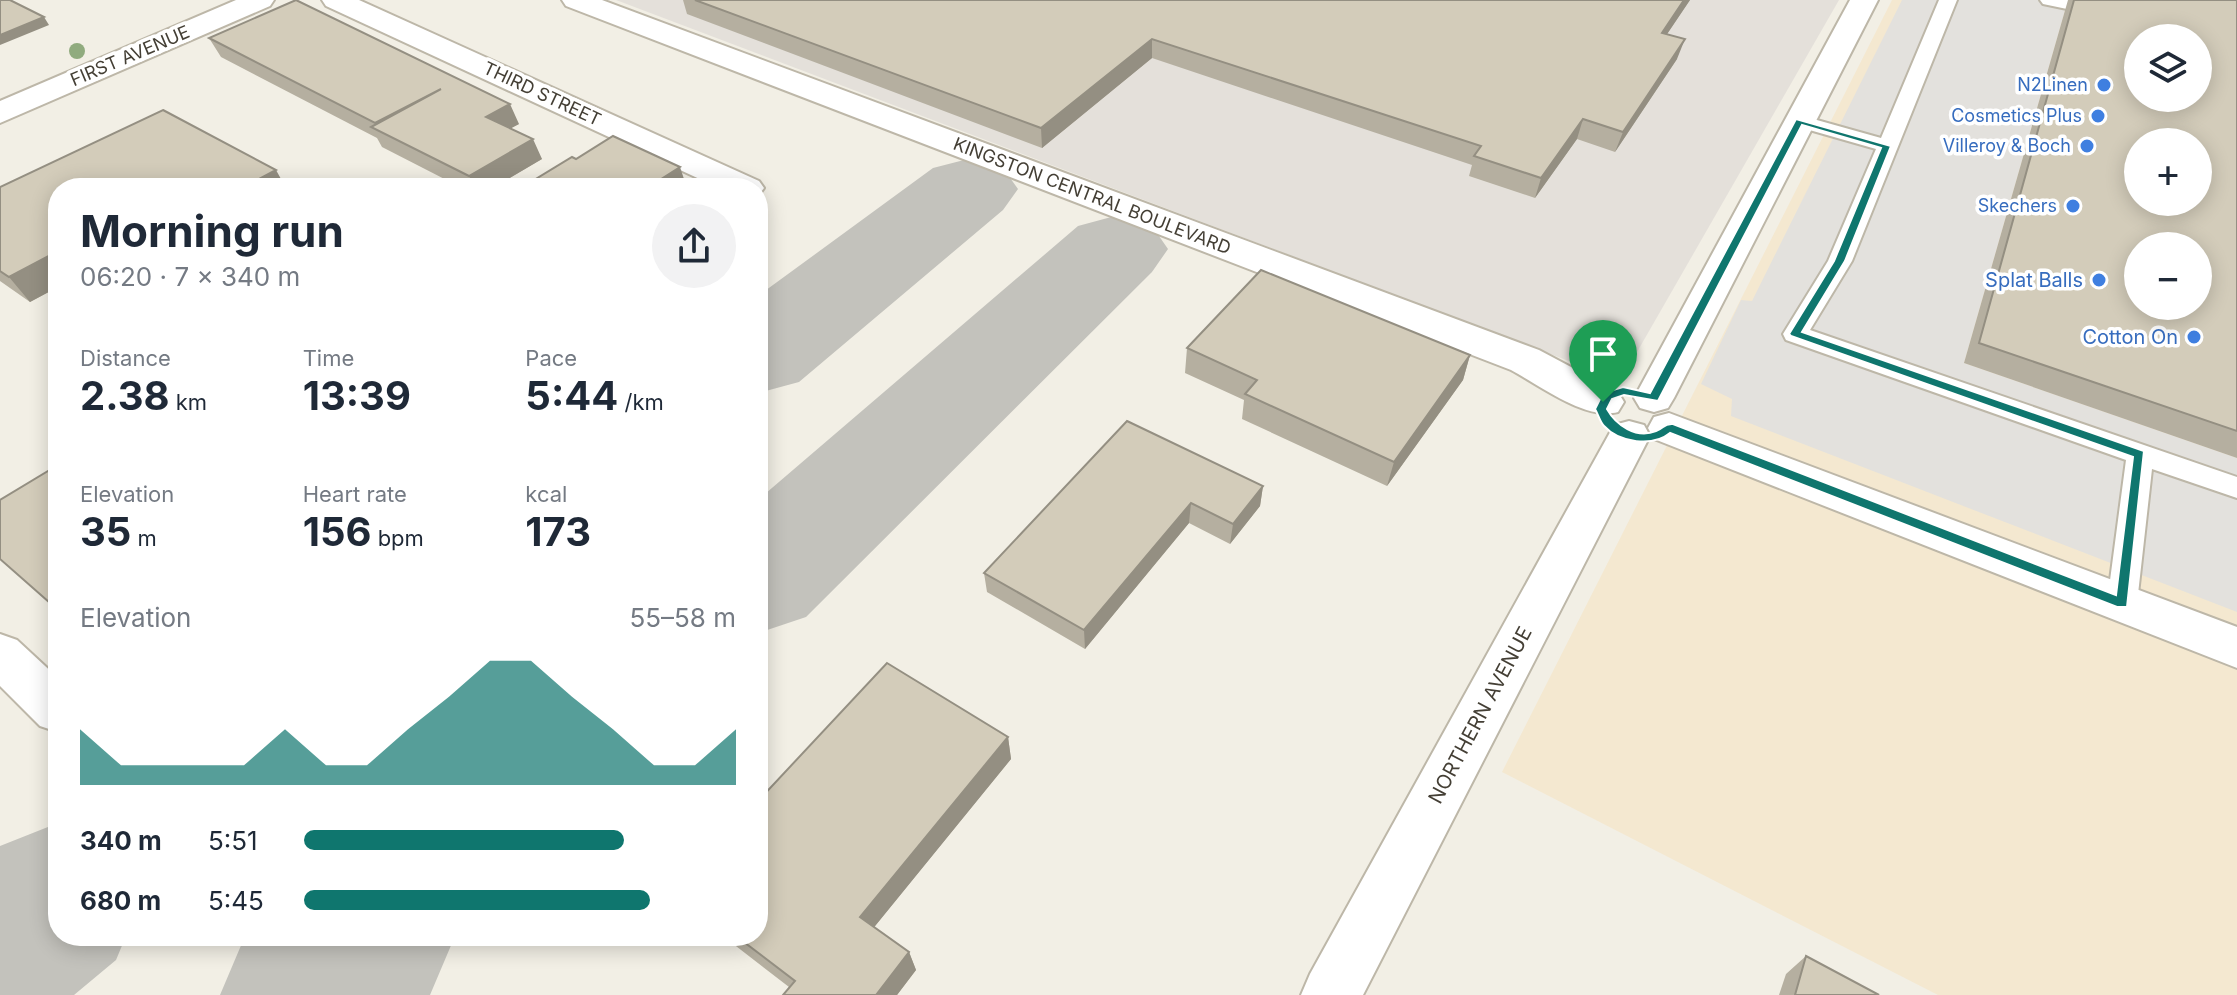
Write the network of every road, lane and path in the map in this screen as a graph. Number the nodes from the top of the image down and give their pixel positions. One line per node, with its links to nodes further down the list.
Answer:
1 (260, 0): 6 (street, FIRST AVENUE)
2 (336, 0): 9 (street, THIRD STREET)
3 (576, 0): 10 (street, KINGSTON CENTRAL BOULEVARD)
4 (1864, 0): 7 (street, NORTHERN AVENUE)
5 (1948, 0): 8 (lane)
6 (0, 113)
7 (1799, 121): 8 (lane); 10 (street, NORTHERN AVENUE)
8 (1887, 146): 11 (lane)
9 (725, 178)
10 (1639, 416): 13 (street, KINGSTON CENTRAL BOULEVARD); 17 (street, NORTHERN AVENUE)
11 (2140, 454): 12 (lane); 13 (lane)
12 (2237, 488)
13 (2122, 603): 14 (street, KINGSTON CENTRAL BOULEVARD)
14 (2237, 648)
15 (0, 655): 16 (street)
16 (48, 701)
17 (1331, 995)

